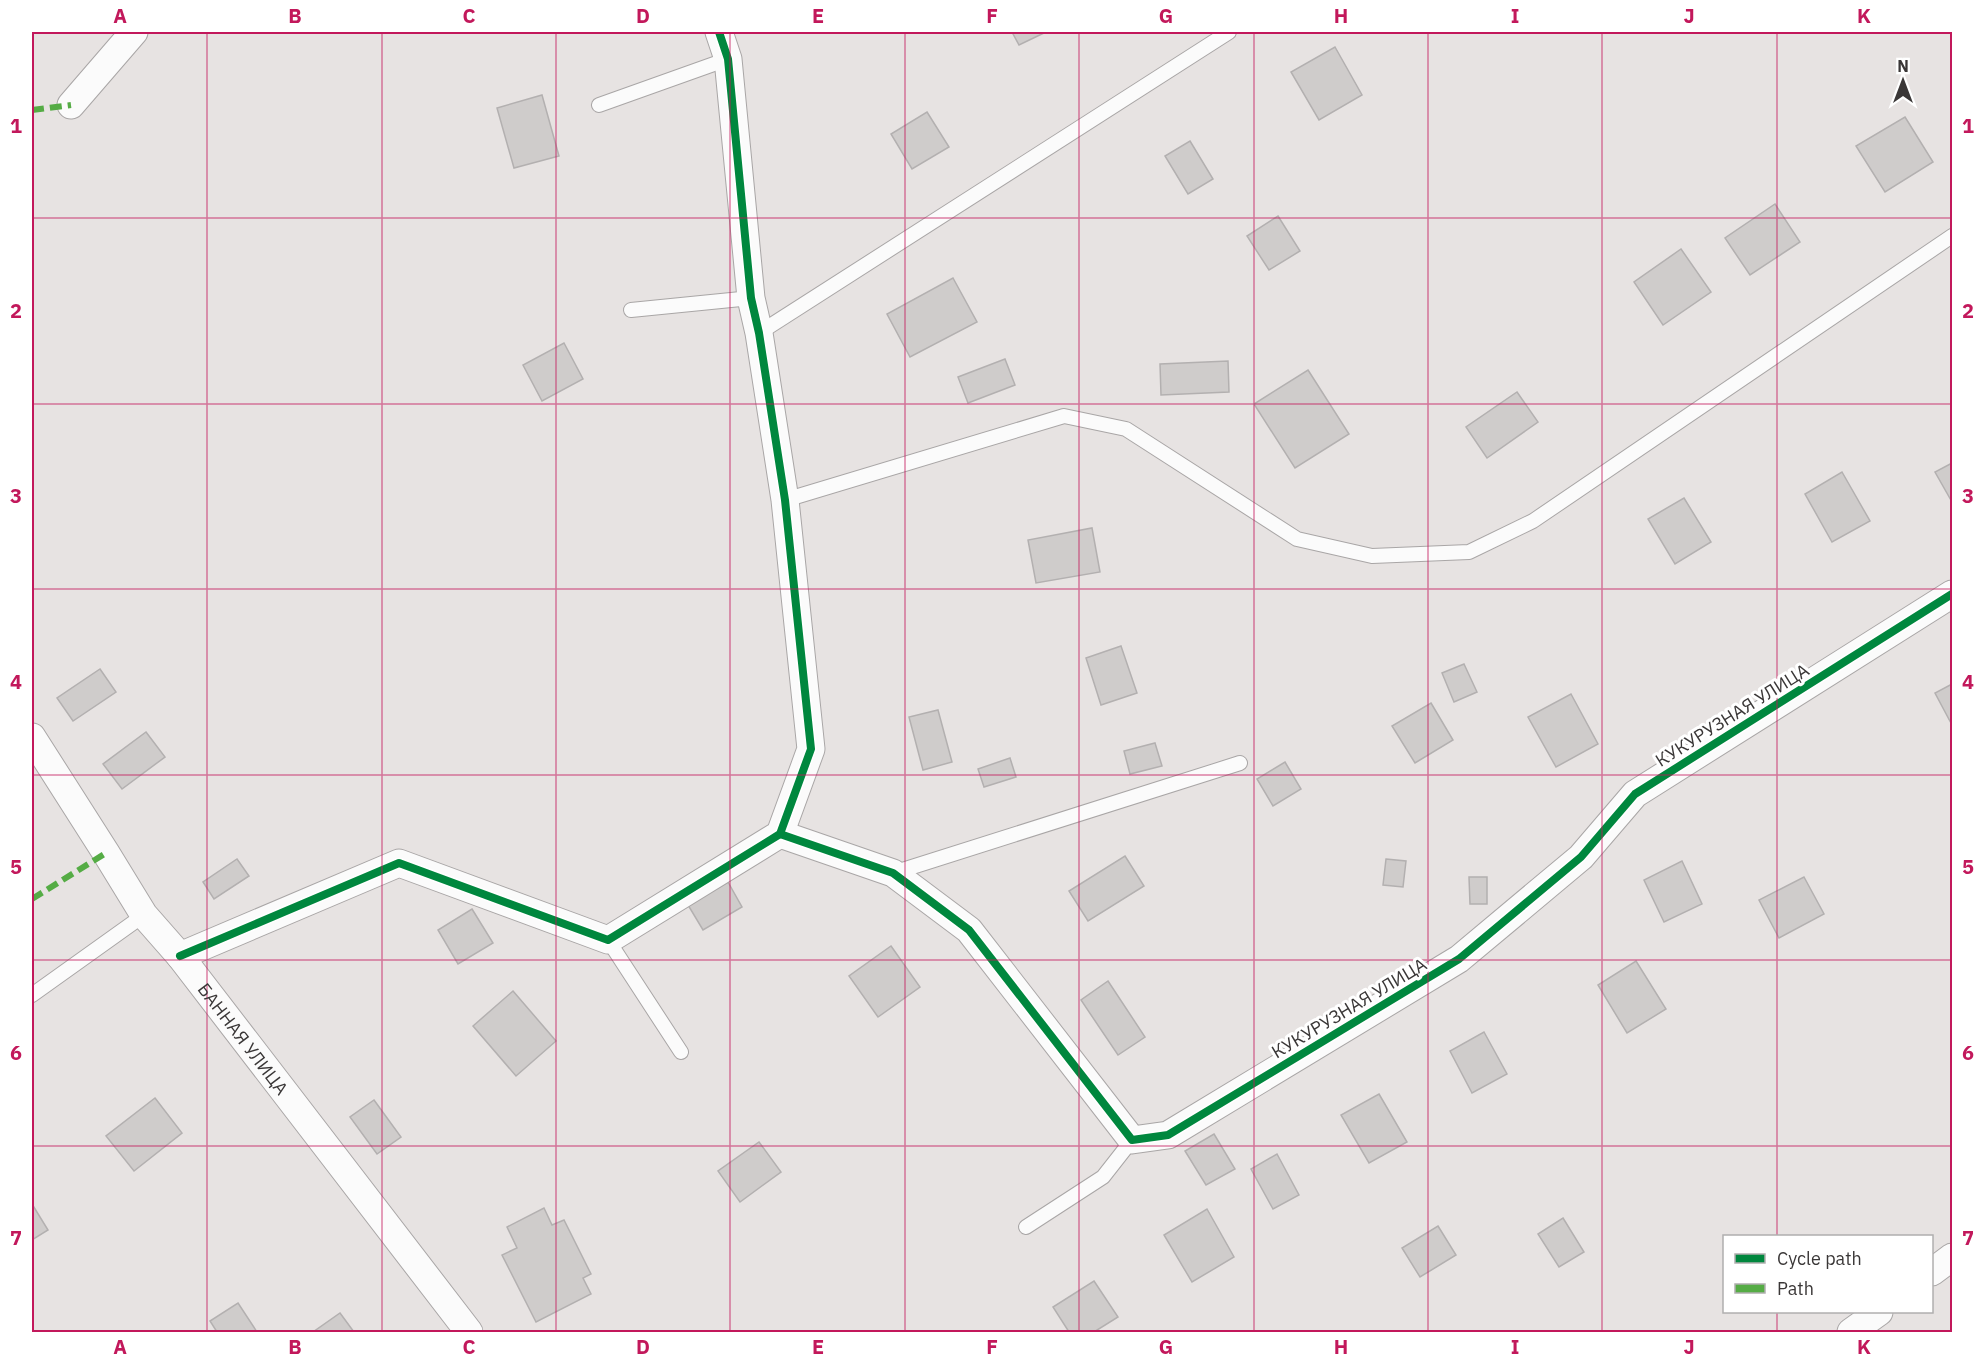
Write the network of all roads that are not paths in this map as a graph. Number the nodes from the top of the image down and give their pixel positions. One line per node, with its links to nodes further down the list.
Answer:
1 (134, 32): 5 (street)
2 (719, 32): 4 (street)
3 (1229, 32): 10 (lane)
4 (728, 59): 6 (lane); 8 (street)
5 (71, 105)
6 (599, 105)
7 (1953, 236): 11 (lane)
8 (751, 298): 9 (lane); 10 (street)
9 (631, 310)
10 (759, 333): 11 (street)
11 (785, 500): 15 (street)
12 (1953, 594): 22 (street, КУКУРУЗНАЯ УЛИЦА)
13 (32, 737): 17 (street, БАННАЯ УЛИЦА)
14 (1240, 763): 16 (lane)
15 (780, 834): 16 (street); 18 (street)
16 (893, 873): 22 (street)
17 (144, 915): 19 (street, БАННАЯ УЛИЦА); 20 (lane)
18 (608, 940): 19 (street); 21 (lane)
19 (180, 956): 27 (street, БАННАЯ УЛИЦА)
20 (32, 995)
21 (681, 1052)
22 (1132, 1140): 23 (lane)
23 (1026, 1227)
24 (1953, 1257): 25 (street)
25 (1933, 1271)
26 (1876, 1313): 28 (street)
27 (468, 1332)
28 (1851, 1332)

